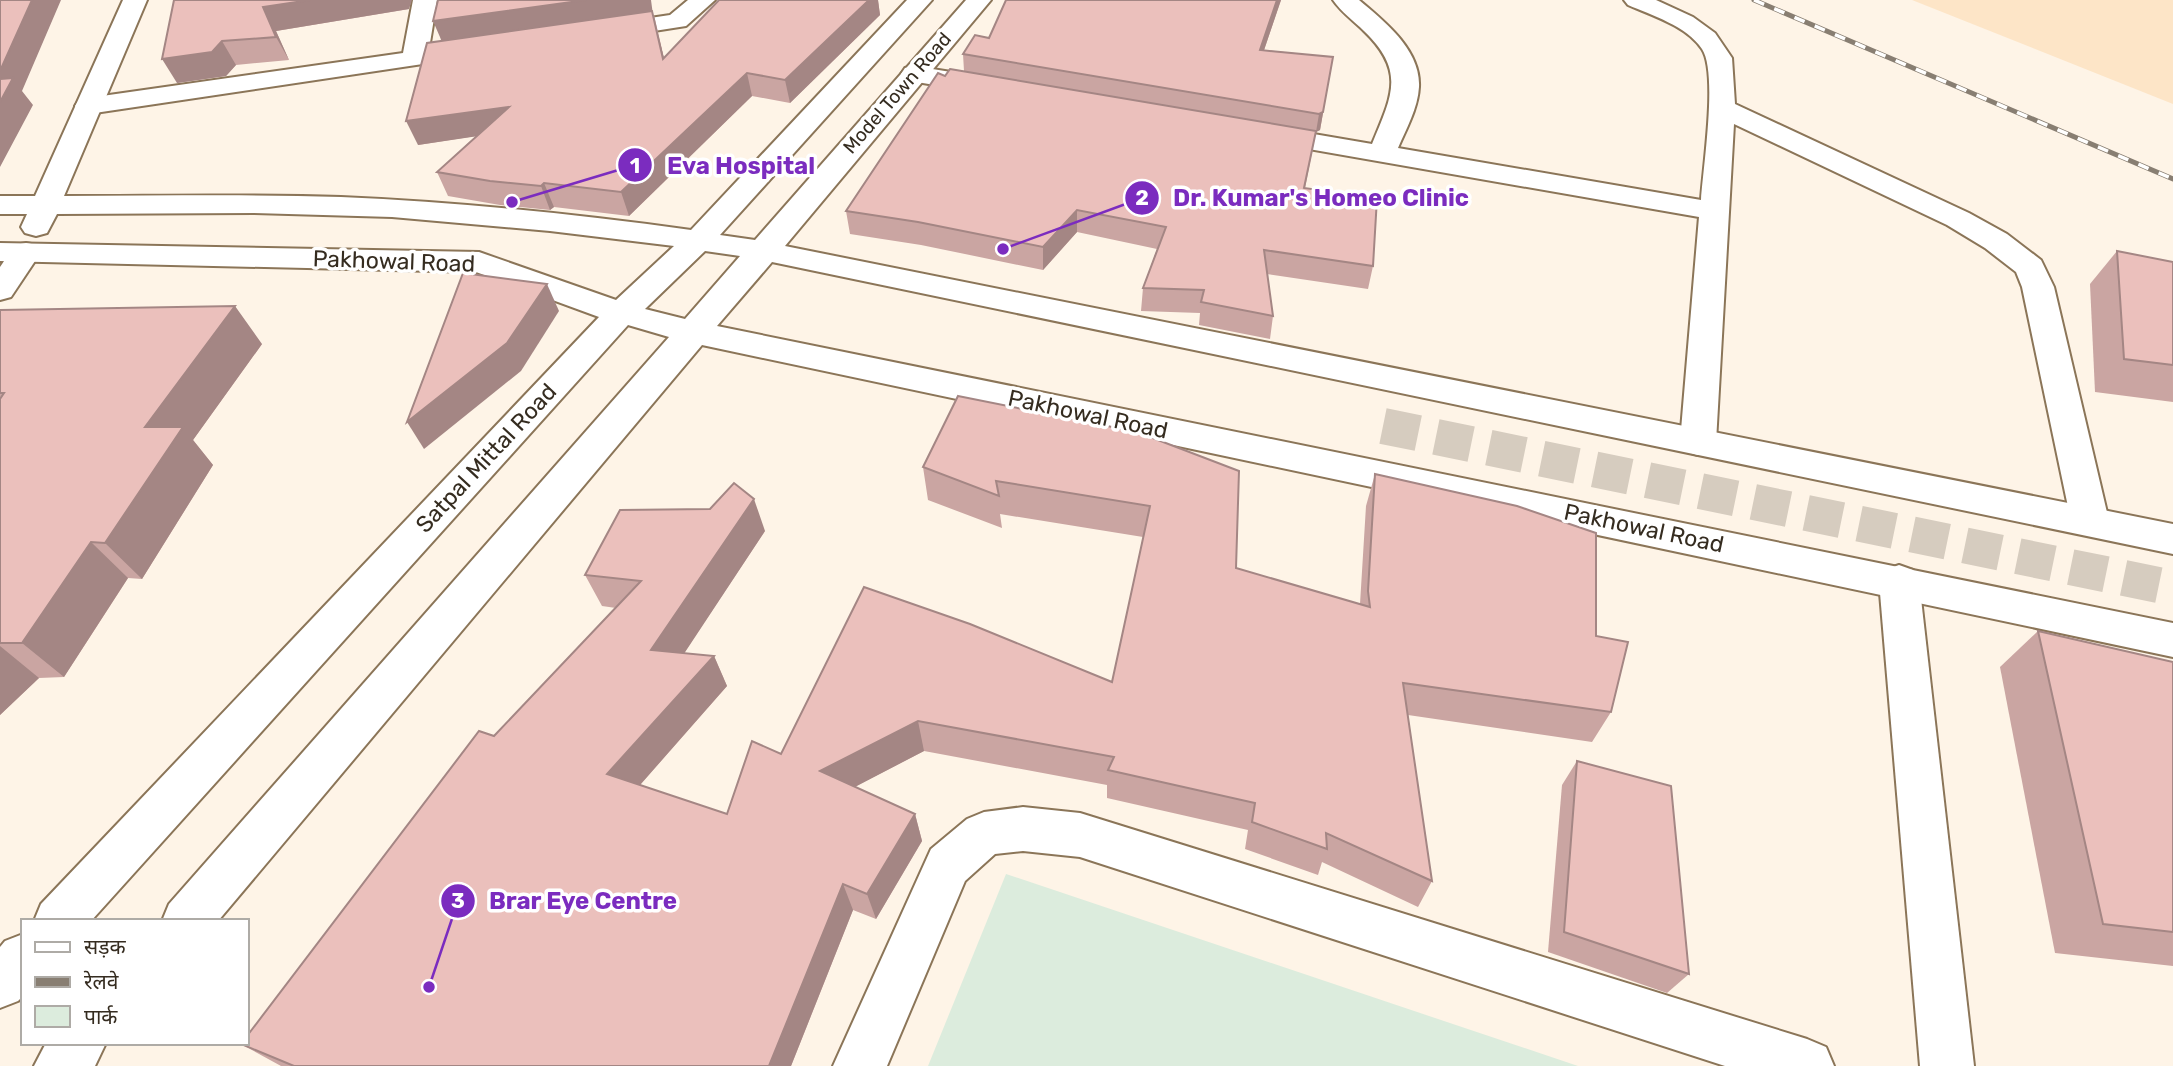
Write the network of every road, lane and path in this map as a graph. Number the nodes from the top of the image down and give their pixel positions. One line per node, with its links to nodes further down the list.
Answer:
1 (135, 0): 14 (street)
2 (425, 0): 11 (street)
3 (703, 0): 8 (street)
4 (920, 0): 21 (street, Satpal Mittal Road)
5 (979, 0): 12 (street, Model Town Road)
6 (1345, 0): 17 (street)
7 (1636, 0): 15 (street)
8 (675, 11): 9 (street)
9 (581, 35)
10 (498, 46): 11 (street)
11 (415, 58): 14 (street)
12 (914, 74): 13 (street); 22 (street, Model Town Road)
13 (1010, 90)
14 (88, 106): 19 (street)
15 (1722, 108): 20 (street); 28 (street)
16 (1230, 128): 17 (street)
17 (1382, 153): 20 (street)
18 (0, 205): 19 (street)
19 (45, 205): 21 (street); 23 (street)
20 (1714, 211): 27 (street)
21 (698, 241): 22 (street); 25 (street, Satpal Mittal Road)
22 (760, 250): 26 (street, Model Town Road); 27 (street)
23 (13, 252): 24 (street); 25 (street, Pakhowal Road)
24 (0, 290)
25 (621, 313): 26 (street, Pakhowal Road); 32 (street, Satpal Mittal Road)
26 (692, 332): 30 (street, Pakhowal Road); 33 (street)
27 (1698, 442): 28 (street)
28 (2090, 521): 29 (street)
29 (2173, 538)
30 (1899, 581): 31 (street, Pakhowal Road); 40 (street)
31 (2173, 640)
32 (60, 919)
33 (188, 919)
34 (21, 961): 35 (street)
35 (0, 983)
36 (78, 1045): 37 (street)
37 (61, 1066)
38 (860, 1066): 39 (street)
39 (1807, 1066)
40 (1947, 1066)

